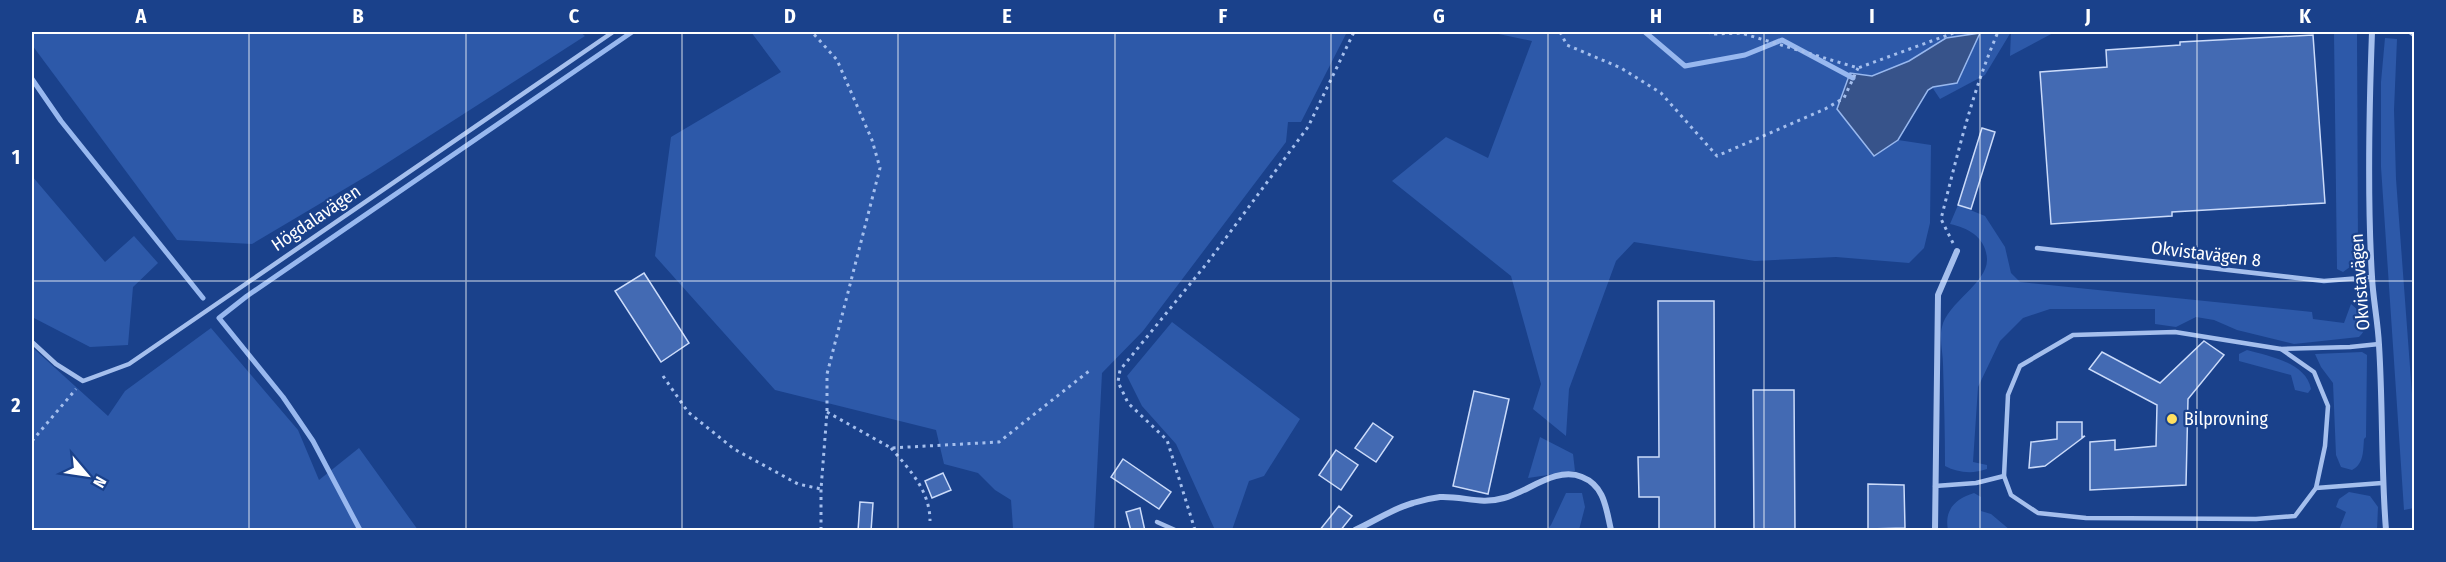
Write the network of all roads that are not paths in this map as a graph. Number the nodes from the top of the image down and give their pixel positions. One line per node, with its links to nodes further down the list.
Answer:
1 (613, 32): 8 (lane, Högdalavägen)
2 (2372, 32): 7 (street, Okvistavägen)
3 (2410, 32): 4 (lane)
4 (2415, 34)
5 (2037, 248): 7 (lane, Okvistavägen 8)
6 (1957, 251): 13 (street)
7 (2372, 277): 9 (street, Okvistavägen)
8 (32, 342)
9 (2379, 344): 10 (lane); 12 (street, Okvistavägen)
10 (2281, 349): 11 (lane); 14 (lane)
11 (2004, 476): 13 (lane); 14 (lane)
12 (2382, 483): 14 (lane); 20 (street, Okvistavägen)
13 (1935, 486): 19 (street)
14 (2316, 488)
15 (1157, 522): 16 (lane)
16 (1175, 531)
17 (1355, 531): 18 (street)
18 (1611, 531)
19 (1935, 531)
20 (2386, 531)

